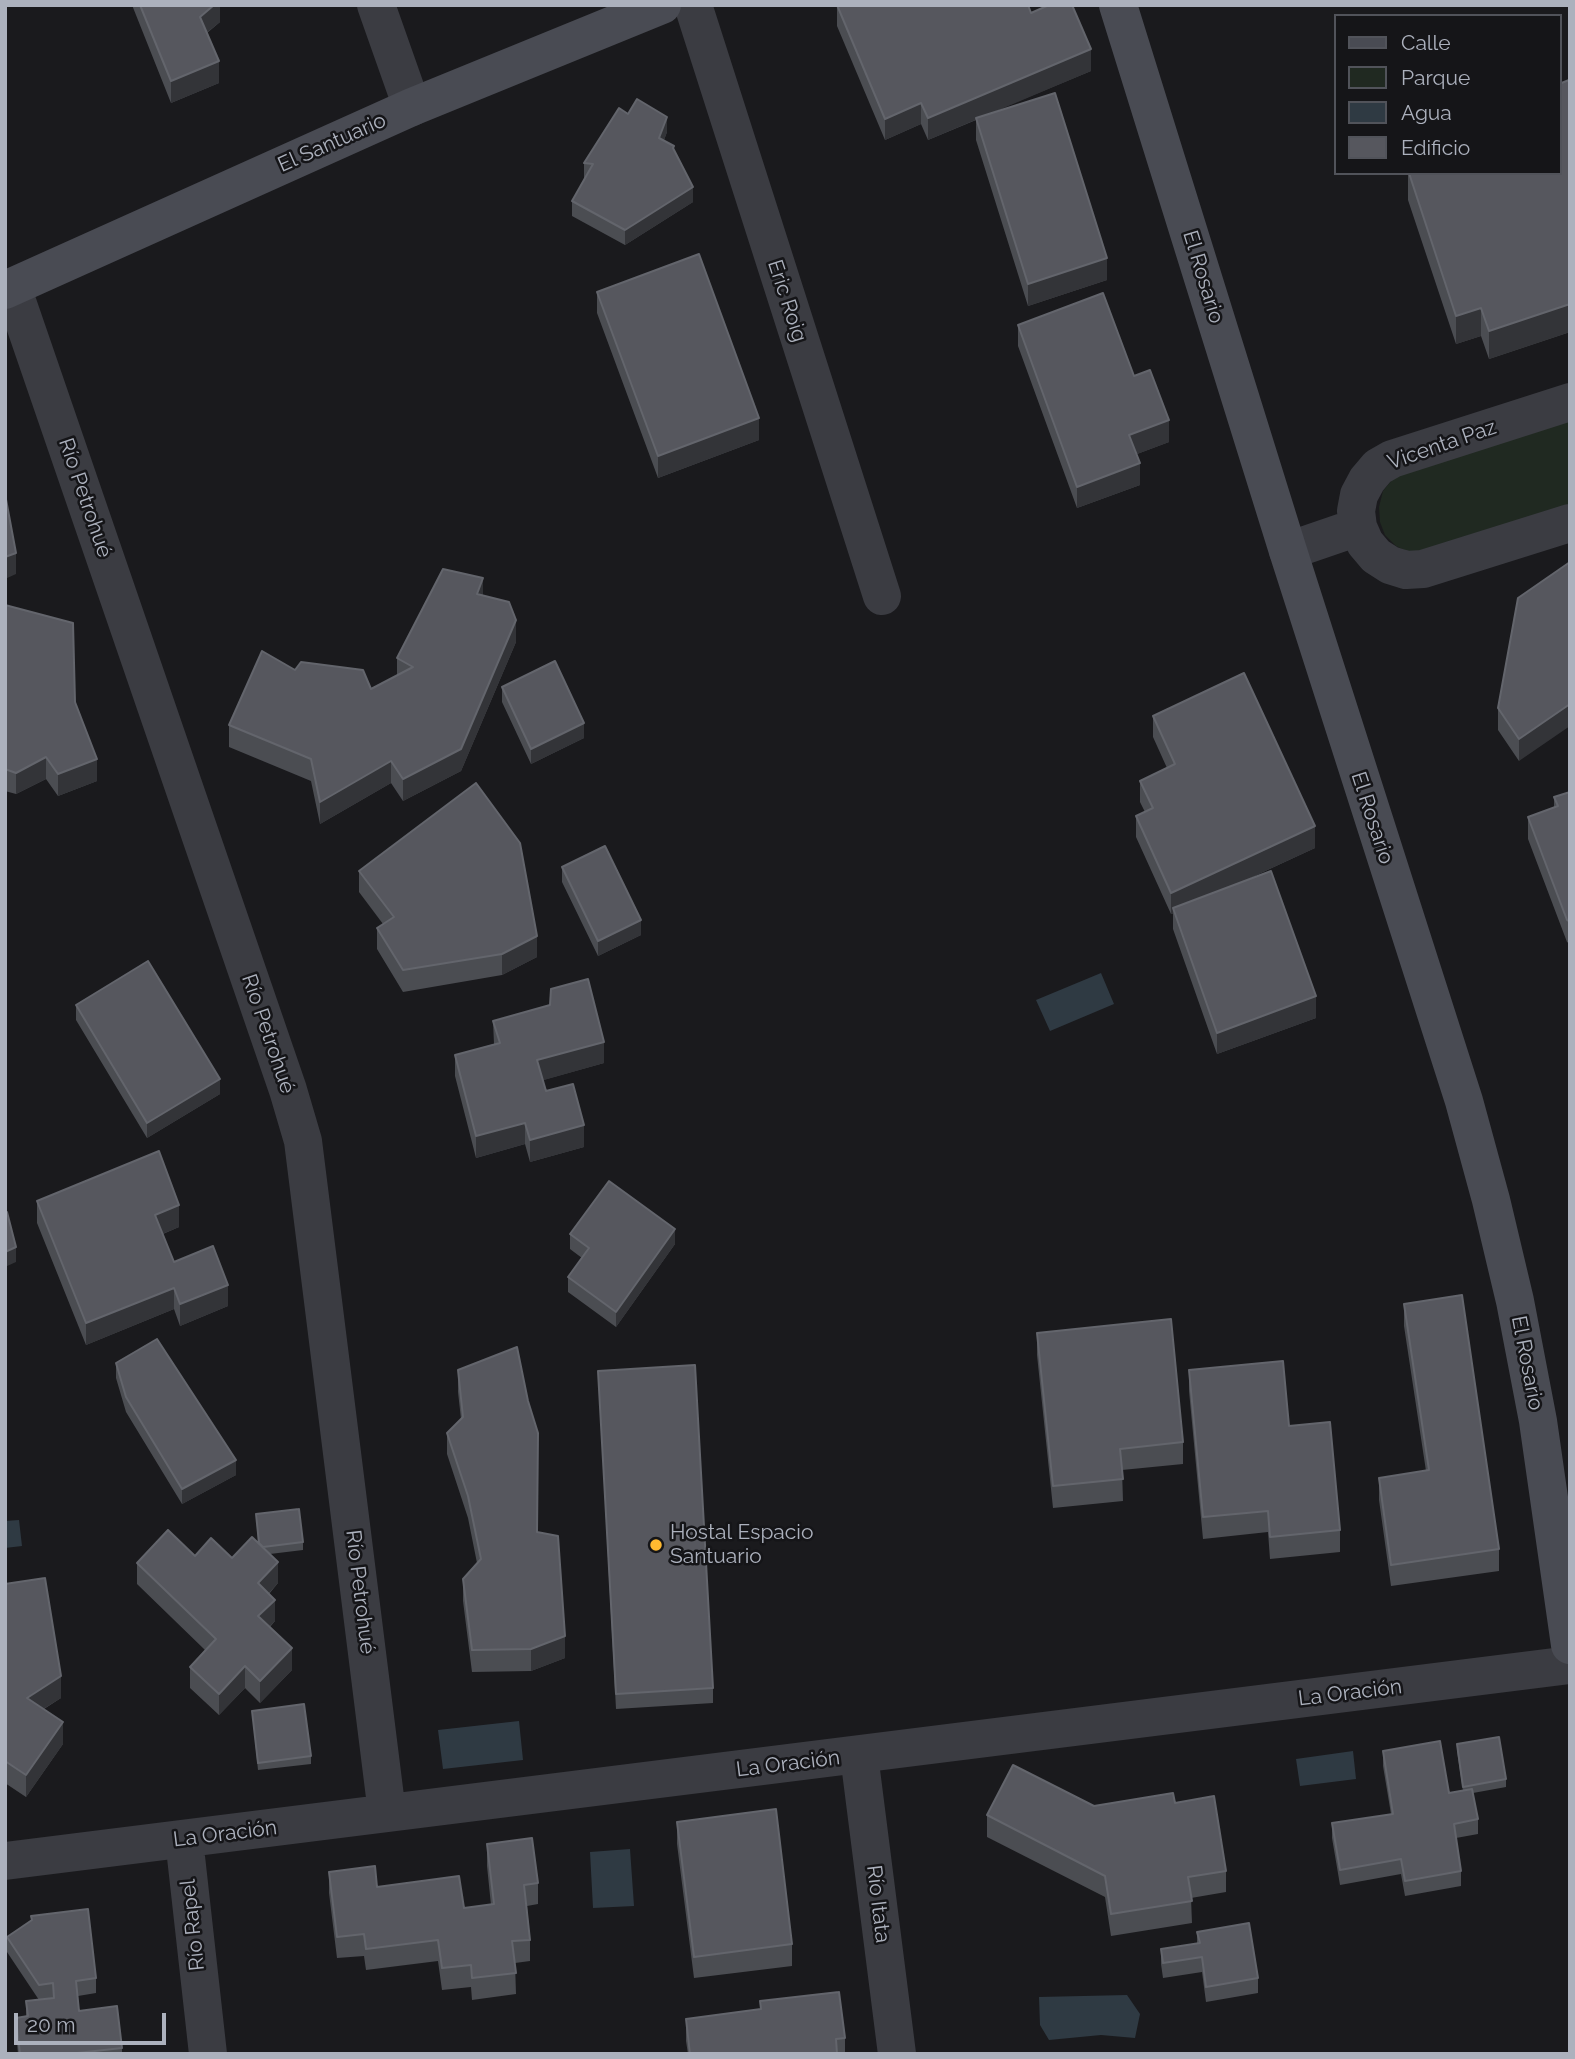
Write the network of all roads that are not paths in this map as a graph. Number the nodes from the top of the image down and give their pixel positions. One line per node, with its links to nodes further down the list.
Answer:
1 (376, 5): 5 (street)
2 (662, 5): 5 (street, El Santuario)
3 (693, 5): 11 (street, Eric Roig)
4 (1118, 5): 10 (street, El Rosario)
5 (412, 107): 6 (street, El Santuario)
6 (9, 288): 15 (street, Río Petrohué)
7 (1570, 402): 9 (street, Vicenta Paz)
8 (1570, 523): 9 (street)
9 (1358, 527): 10 (street)
10 (1288, 551): 12 (street, El Rosario)
11 (882, 596)
12 (1570, 1645)
13 (1570, 1665): 14 (street, La Oración)
14 (859, 1755): 15 (street, La Oración); 19 (street, Río Itata)
15 (387, 1814): 16 (street, La Oración)
16 (184, 1839): 17 (street, La Oración); 18 (street, Río Rapel)
17 (5, 1861)
18 (208, 2054)
19 (897, 2054)

